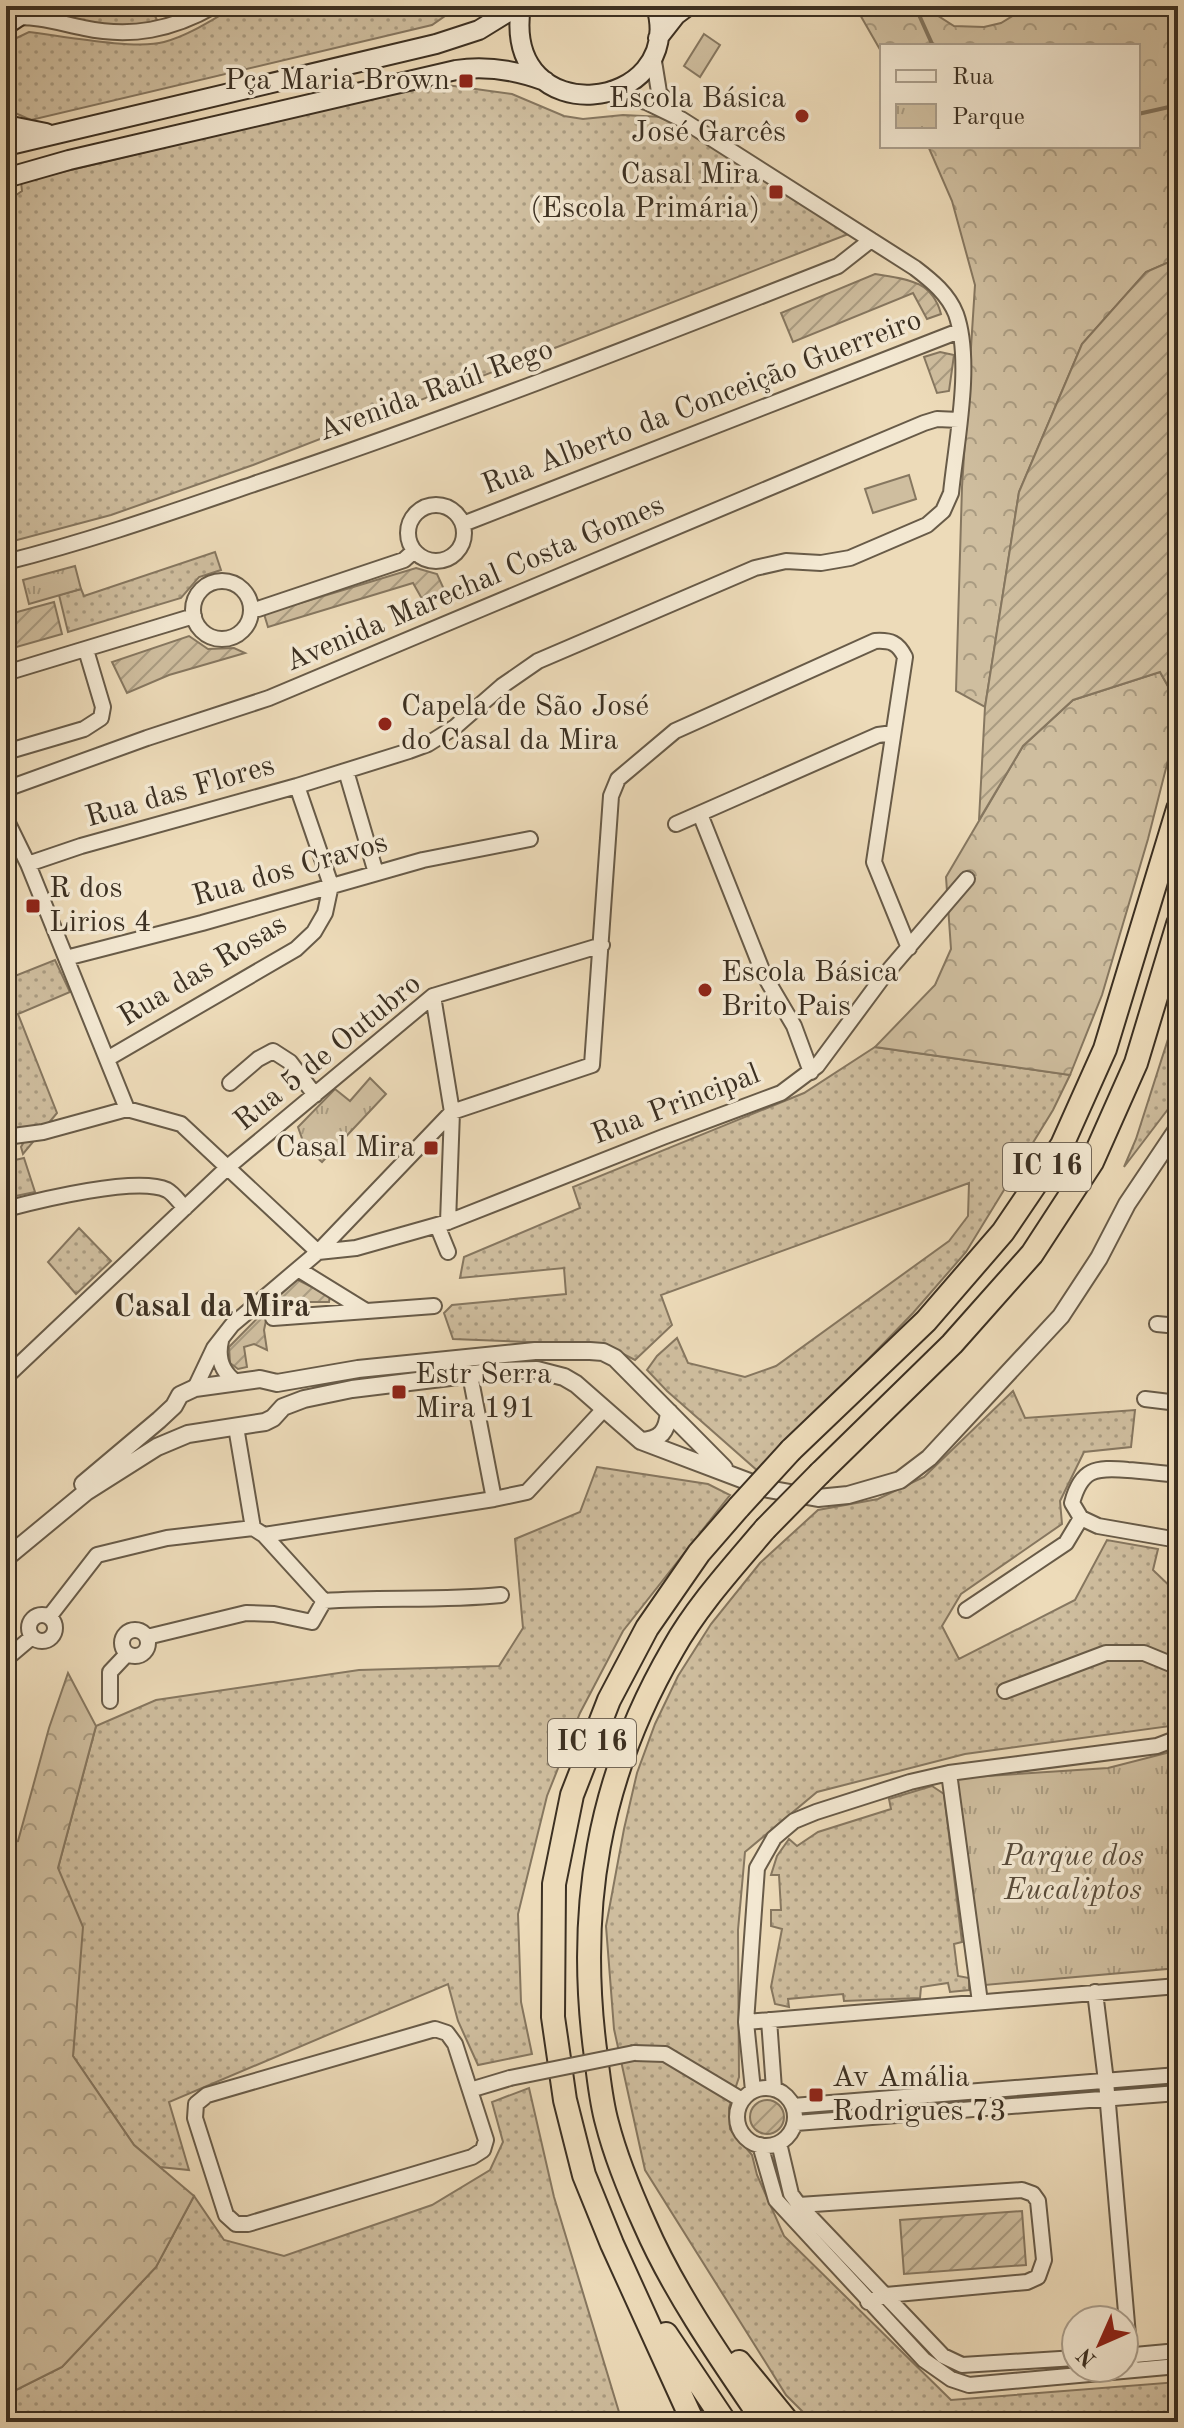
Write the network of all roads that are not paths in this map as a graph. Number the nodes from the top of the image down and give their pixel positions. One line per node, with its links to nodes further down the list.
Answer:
1 (177, 6): 5 (street)
2 (519, 6): 8 (main road); 12 (main road)
3 (656, 6): 7 (main road)
4 (688, 6): 7 (main road)
5 (208, 9): 6 (street)
6 (10, 20)
7 (656, 46): 9 (main road); 10 (street)
8 (545, 81): 9 (main road); 14 (main road)
9 (610, 93): 10 (street, Rua das Flores)
10 (681, 119): 15 (street, Rua das Flores)
11 (6, 125): 12 (main road)
12 (53, 134): 13 (main road)
13 (6, 146)
14 (6, 178)
15 (871, 240): 16 (street, Rua das Flores); 20 (street, Avenida Raúl Rego)
16 (959, 331): 17 (street, Rua das Flores); 18 (street, Rua Alberto da Conceição Guerreiro)
17 (959, 420): 27 (street, Rua das Flores); 29 (street, Avenida Marechal Costa Gomes)
18 (463, 524): 19 (street); 19 (street)
19 (414, 551): 21 (street)
20 (6, 562)
21 (252, 609): 22 (street); 22 (street)
22 (194, 616): 23 (street)
23 (86, 650): 24 (street); 26 (street)
24 (6, 673)
25 (893, 733): 31 (street); 40 (street); 41 (street)
26 (6, 752)
27 (346, 771): 28 (street, Rua das Flores); 36 (street)
28 (297, 786): 35 (street, Rua das Flores); 38 (street)
29 (6, 789)
30 (1178, 809): 115 (highway, IC 16, bridge)
31 (700, 814): 33 (street); 45 (street)
32 (6, 819): 35 (street)
33 (676, 824)
34 (530, 839): 36 (street, Rua dos Cravos)
35 (28, 864): 42 (street)
36 (376, 873): 38 (street, Rua dos Cravos)
37 (967, 879): 41 (street, Rua Principal)
38 (331, 885): 42 (street, Rua dos Cravos); 44 (street, Rua das Rosas)
39 (1178, 924): 116 (highway, IC 16, bridge)
40 (602, 945): 43 (street, Rua 5 de Outubro); 49 (street)
41 (909, 948): 45 (street, Rua Principal)
42 (66, 958): 44 (street)
43 (433, 996): 47 (street, Rua 5 de Outubro); 49 (street)
44 (107, 1059): 48 (street)
45 (811, 1072): 55 (street, Rua Principal)
46 (230, 1083): 47 (street)
47 (315, 1095): 52 (street, Rua 5 de Outubro)
48 (127, 1109): 51 (street); 52 (street)
49 (452, 1112): 55 (street); 56 (street)
50 (1178, 1131): 81 (street)
51 (6, 1137)
52 (229, 1166): 53 (street, Rua 5 de Outubro); 56 (street)
53 (185, 1208): 54 (street); 67 (street, Rua 5 de Outubro)
54 (8, 1209)
55 (443, 1224): 56 (street, Rua Principal); 57 (street)
56 (318, 1252): 58 (street)
57 (448, 1252)
58 (298, 1269): 60 (street); 64 (street)
59 (434, 1306): 60 (street)
60 (366, 1311): 61 (street)
61 (273, 1318)
62 (1157, 1324): 63 (street)
63 (1178, 1326)
64 (223, 1336): 68 (street); 71 (street)
65 (590, 1351): 69 (street); 70 (street); 77 (street)
66 (470, 1375): 70 (street); 75 (street); 83 (street)
67 (6, 1377)
68 (236, 1382): 69 (street); 71 (street)
69 (277, 1383): 75 (street)
70 (576, 1384): 76 (street)
71 (195, 1388): 74 (street)
72 (1145, 1399): 73 (street)
73 (1178, 1403)
74 (174, 1406): 79 (street); 86 (street)
75 (283, 1407): 78 (street)
76 (604, 1409): 80 (street); 83 (street)
77 (669, 1412): 80 (street); 81 (street)
78 (236, 1427): 79 (street); 85 (street)
79 (188, 1434): 86 (street)
80 (641, 1441): 81 (street)
81 (728, 1472)
82 (1178, 1475): 84 (street)
83 (494, 1499): 85 (street)
84 (1081, 1518): 87 (street); 91 (street)
85 (259, 1532): 90 (street); 92 (street)
86 (27, 1539): 88 (street)
87 (1178, 1540)
88 (6, 1558)
89 (501, 1595): 90 (street)
90 (324, 1601): 95 (street)
91 (966, 1610)
92 (6, 1659)
93 (1178, 1667): 94 (street)
94 (1005, 1691)
95 (110, 1701)
96 (1178, 1738): 97 (street)
97 (949, 1773): 100 (street); 102 (street)
98 (1178, 1986): 99 (street)
99 (1095, 1992): 100 (street); 104 (street)
100 (980, 2002): 101 (street)
101 (769, 2020): 102 (street); 105 (street)
102 (746, 2022): 108 (street)
103 (1178, 2075): 104 (street)
104 (1106, 2081): 109 (street); 110 (street)
105 (774, 2089): 108 (street); 110 (street)
106 (470, 2090): 106 (street); 108 (street, bridge)
107 (1178, 2093): 109 (street)
108 (748, 2095): 113 (street)
109 (1107, 2098): 111 (street); 119 (street)
110 (793, 2106): 111 (street)
111 (796, 2123): 112 (street)
112 (779, 2143): 113 (street); 114 (street)
113 (760, 2145): 118 (street)
114 (799, 2205): 117 (street); 117 (street)
115 (612, 2244): 126 (highway); 127 (highway, IC 16)
116 (673, 2280): 128 (highway, IC 16); 129 (highway)
117 (886, 2295): 118 (street); 121 (street)
118 (868, 2302): 125 (street)
119 (1123, 2304)
120 (1178, 2351): 122 (street)
121 (1060, 2359)
122 (1140, 2359)
123 (1140, 2362): 124 (street)
124 (1178, 2366)
125 (1060, 2371)
126 (693, 2422)
127 (725, 2422)
128 (764, 2422)
129 (788, 2422)

